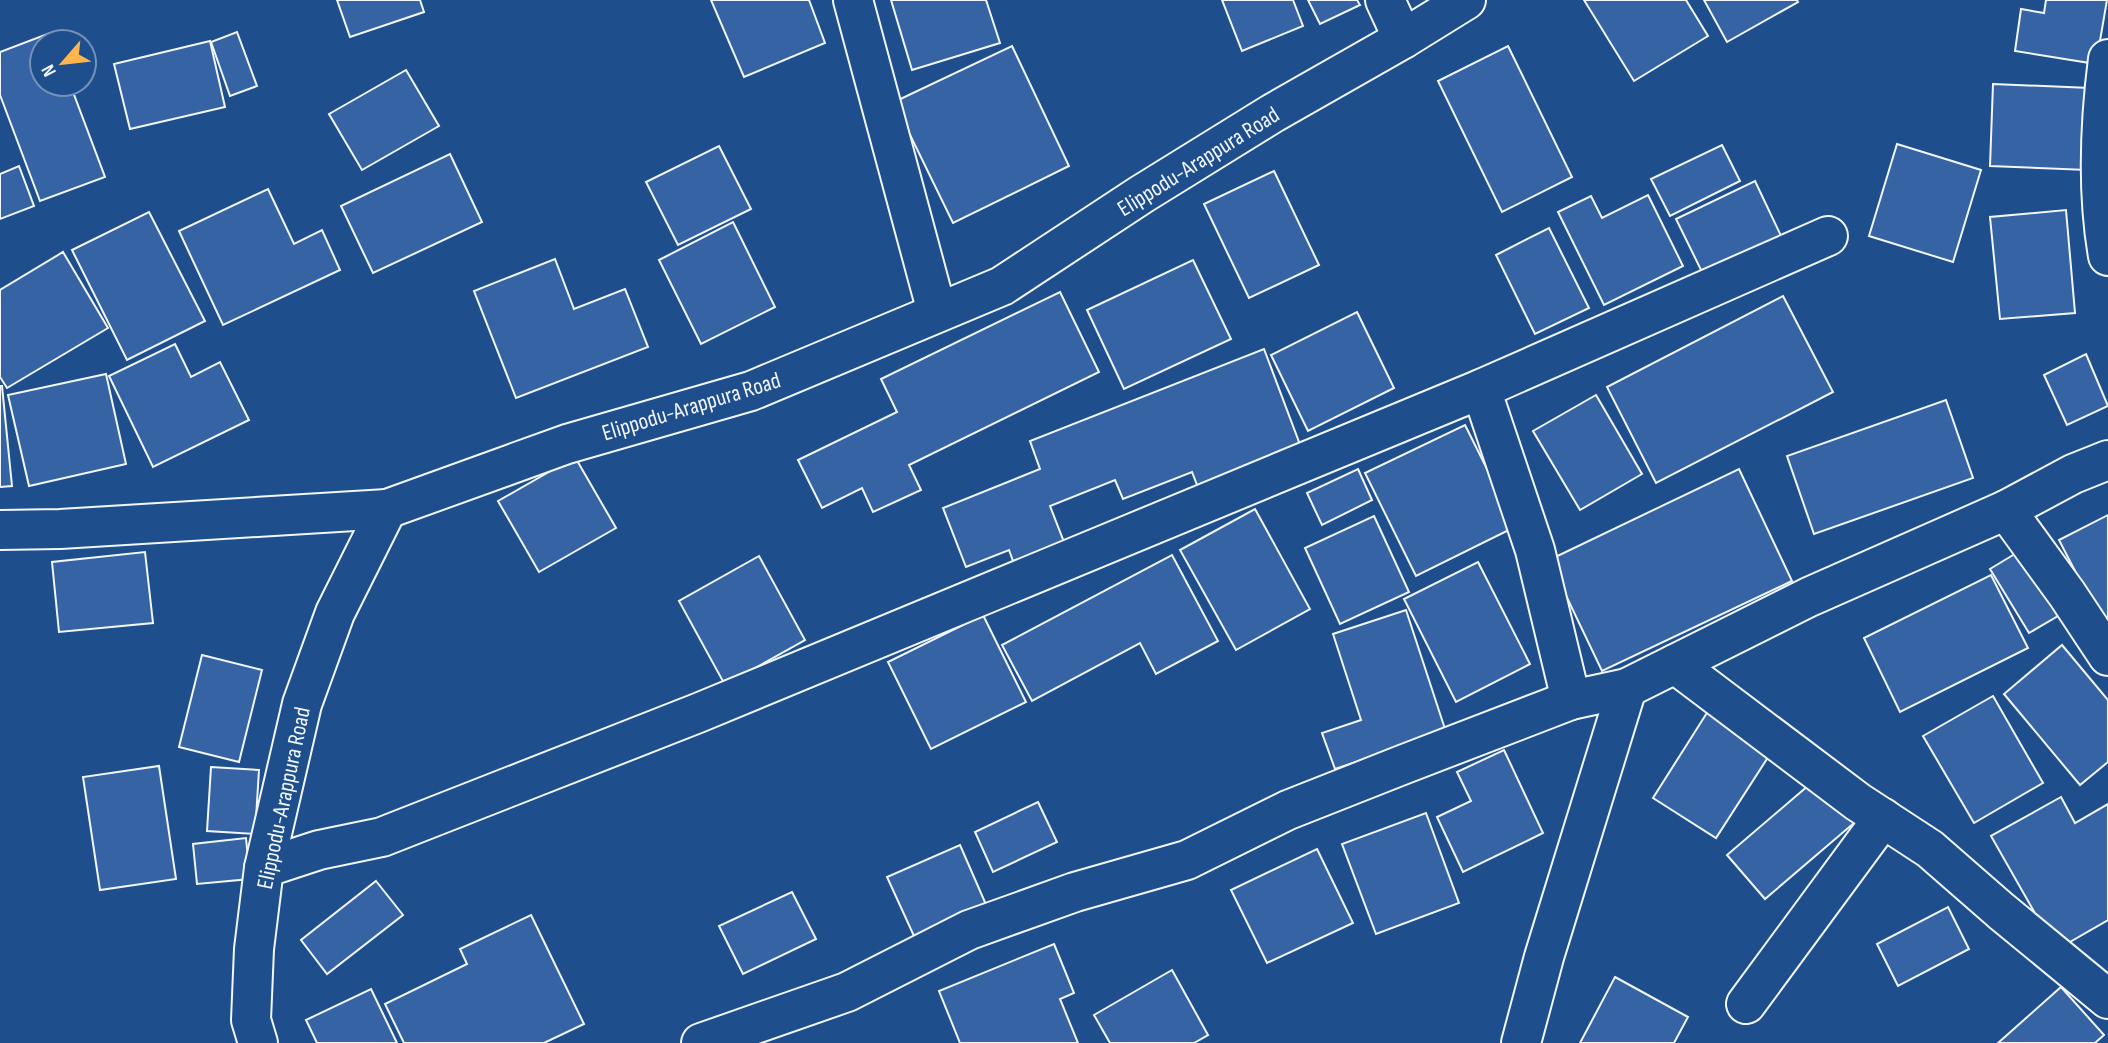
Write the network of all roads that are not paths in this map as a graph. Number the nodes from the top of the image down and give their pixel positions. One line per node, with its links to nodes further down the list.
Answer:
1 (853, 0): 8 (street)
2 (1385, 0): 4 (street)
3 (1466, 0): 4 (street, Elippodu-Arappura Road)
4 (1403, 39): 8 (street, Elippodu-Arappura Road)
5 (2108, 59): 7 (street)
6 (1828, 236): 9 (street)
7 (2108, 256)
8 (937, 312): 11 (street, Elippodu-Arappura Road)
9 (1481, 389): 17 (street); 19 (street)
10 (2108, 460): 12 (street)
11 (387, 509): 13 (street); 19 (street, Elippodu-Arappura Road)
12 (2006, 510): 14 (street); 15 (street)
13 (0, 530)
14 (2108, 656)
15 (1675, 664): 16 (street); 18 (street)
16 (1628, 688): 17 (street); 24 (street)
17 (1571, 700): 23 (street)
18 (1883, 818): 20 (street); 21 (street)
19 (264, 868): 22 (street, Elippodu-Arappura Road)
20 (2108, 999)
21 (1746, 1004)
22 (258, 1043)
23 (701, 1043)
24 (1521, 1043)

